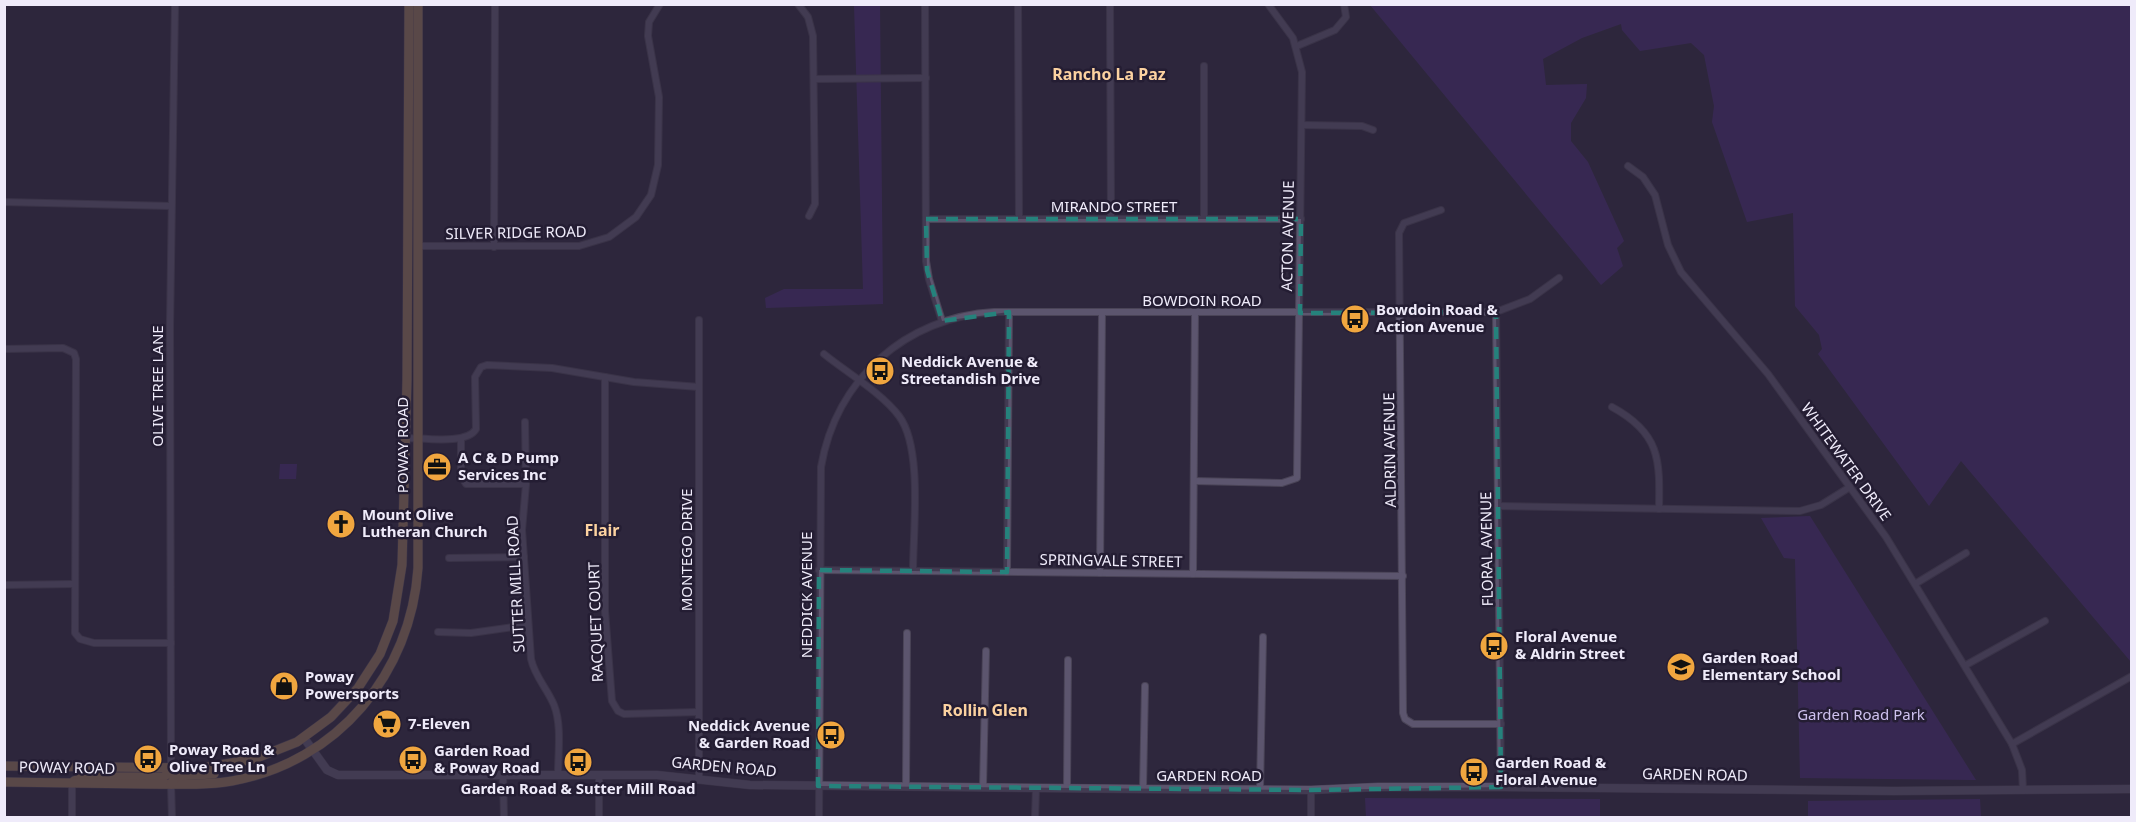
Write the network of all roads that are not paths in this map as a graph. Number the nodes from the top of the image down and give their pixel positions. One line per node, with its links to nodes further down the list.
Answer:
1 (175, 4): 20 (street, OLIVE TREE LANE)
2 (409, 4): 28 (main road, POWAY ROAD)
3 (418, 4): 28 (main road, POWAY ROAD)
4 (495, 4): 29 (street)
5 (660, 4): 29 (street, SILVER RIDGE ROAD)
6 (798, 4): 15 (street)
7 (926, 4): 14 (street)
8 (1018, 4): 24 (street)
9 (1110, 4): 25 (street)
10 (1268, 4): 12 (street, ACTON AVENUE)
11 (1344, 4): 12 (street)
12 (1297, 46): 16 (street, ACTON AVENUE)
13 (1204, 66): 26 (street)
14 (926, 78): 15 (street); 23 (street)
15 (814, 79): 22 (street)
16 (1302, 125): 17 (street); 27 (street, ACTON AVENUE)
17 (1373, 130)
18 (1628, 166): 51 (street, WHITEWATER DRIVE)
19 (4, 202): 20 (street)
20 (171, 206): 71 (street, OLIVE TREE LANE)
21 (1441, 210): 36 (street, ALDRIN AVENUE)
22 (809, 216)
23 (927, 219): 24 (street, MIRANDO STREET); 38 (street)
24 (1019, 219): 25 (street, MIRANDO STREET)
25 (1111, 219): 26 (street, MIRANDO STREET)
26 (1204, 219): 27 (street, MIRANDO STREET)
27 (1300, 219): 35 (street, ACTON AVENUE)
28 (412, 246): 29 (street, SILVER RIDGE ROAD); 46 (main road, POWAY ROAD); 47 (main road, POWAY ROAD)
29 (494, 247)
30 (1559, 278): 33 (street, BOWDOIN ROAD)
31 (1009, 312): 32 (street, BOWDOIN ROAD); 38 (street, BOWDOIN ROAD); 59 (street)
32 (1102, 312): 34 (street, BOWDOIN ROAD); 60 (street)
33 (1496, 312): 36 (street, BOWDOIN ROAD); 52 (street, FLORAL AVENUE)
34 (1196, 313): 35 (street, BOWDOIN ROAD); 49 (street)
35 (1300, 313): 36 (street, BOWDOIN ROAD); 49 (street, ACTON AVENUE)
36 (1400, 313): 62 (street, ALDRIN AVENUE)
37 (699, 320): 43 (street, MONTEGO DRIVE)
38 (942, 321): 42 (street, BOWDOIN ROAD)
39 (4, 349): 63 (street)
40 (824, 354): 42 (street)
41 (605, 376): 43 (street); 48 (street); 77 (street, RACQUET COURT)
42 (859, 382): 57 (street, NEDDICK AVENUE); 58 (street)
43 (699, 387): 77 (street, MONTEGO DRIVE)
44 (1612, 407): 53 (street)
45 (525, 422): 50 (street, SUTTER MILL ROAD)
46 (406, 438): 47 (street); 79 (main road, POWAY ROAD)
47 (418, 438): 48 (street); 81 (main road, POWAY ROAD)
48 (461, 439): 50 (street)
49 (1194, 481): 61 (street)
50 (526, 484): 55 (street, SUTTER MILL ROAD)
51 (1850, 487): 53 (street); 64 (street, WHITEWATER DRIVE)
52 (1498, 506): 53 (street); 78 (street, FLORAL AVENUE)
53 (1659, 509)
54 (1966, 553): 64 (street)
55 (524, 557): 56 (street); 67 (street, SUTTER MILL ROAD)
56 (449, 558)
57 (819, 570): 58 (street, SPRINGVALE STREET); 92 (street, NEDDICK AVENUE)
58 (913, 571): 59 (street, SPRINGVALE STREET)
59 (1006, 572): 60 (street, SPRINGVALE STREET)
60 (1100, 573): 61 (street, SPRINGVALE STREET)
61 (1193, 574): 62 (street, SPRINGVALE STREET)
62 (1403, 576): 78 (street, ALDRIN AVENUE)
63 (74, 584): 65 (street); 71 (street)
64 (1915, 584): 74 (street, WHITEWATER DRIVE)
65 (4, 585)
66 (2045, 621): 74 (street)
67 (528, 625): 68 (street); 86 (street, SUTTER MILL ROAD)
68 (438, 632)
69 (907, 633): 93 (street)
70 (1263, 637): 99 (street)
71 (171, 643): 84 (street, OLIVE TREE LANE)
72 (986, 651): 94 (street)
73 (1068, 660): 97 (street)
74 (1966, 665): 80 (street, WHITEWATER DRIVE)
75 (2132, 676): 80 (street)
76 (1145, 686): 98 (street)
77 (699, 712): 88 (street, MONTEGO DRIVE)
78 (1501, 724): 95 (street, FLORAL AVENUE)
79 (304, 738): 81 (street, GARDEN ROAD); 82 (main road, POWAY ROAD)
80 (2012, 744): 101 (street, WHITEWATER DRIVE)
81 (313, 749): 85 (street, GARDEN ROAD); 91 (main road, POWAY ROAD)
82 (254, 759): 84 (main road, POWAY ROAD); 91 (main road)
83 (4, 765): 84 (main road, POWAY ROAD)
84 (171, 768): 90 (main road)
85 (503, 775): 86 (street, GARDEN ROAD); 105 (street)
86 (558, 775): 87 (street, GARDEN ROAD)
87 (599, 775): 88 (street, GARDEN ROAD); 106 (street)
88 (699, 780): 92 (street, GARDEN ROAD)
89 (4, 782): 90 (main road, POWAY ROAD)
90 (72, 783): 91 (main road, POWAY ROAD); 103 (street)
91 (171, 784): 104 (street)
92 (818, 786): 93 (street, GARDEN ROAD); 107 (street, NEDDICK AVENUE)
93 (906, 786): 94 (street, GARDEN ROAD)
94 (983, 787): 96 (street, GARDEN ROAD)
95 (1501, 787): 100 (street, GARDEN ROAD); 101 (street, GARDEN ROAD)
96 (1036, 788): 97 (street, GARDEN ROAD); 108 (street)
97 (1067, 788): 98 (street, GARDEN ROAD)
98 (1143, 789): 99 (street, GARDEN ROAD)
99 (1260, 790): 100 (street, GARDEN ROAD)
100 (1311, 790): 109 (street)
101 (2023, 790): 102 (street, GARDEN ROAD)
102 (2130, 790)
103 (72, 818)
104 (172, 818)
105 (504, 818)
106 (599, 818)
107 (819, 818)
108 (1035, 818)
109 (1311, 818)

